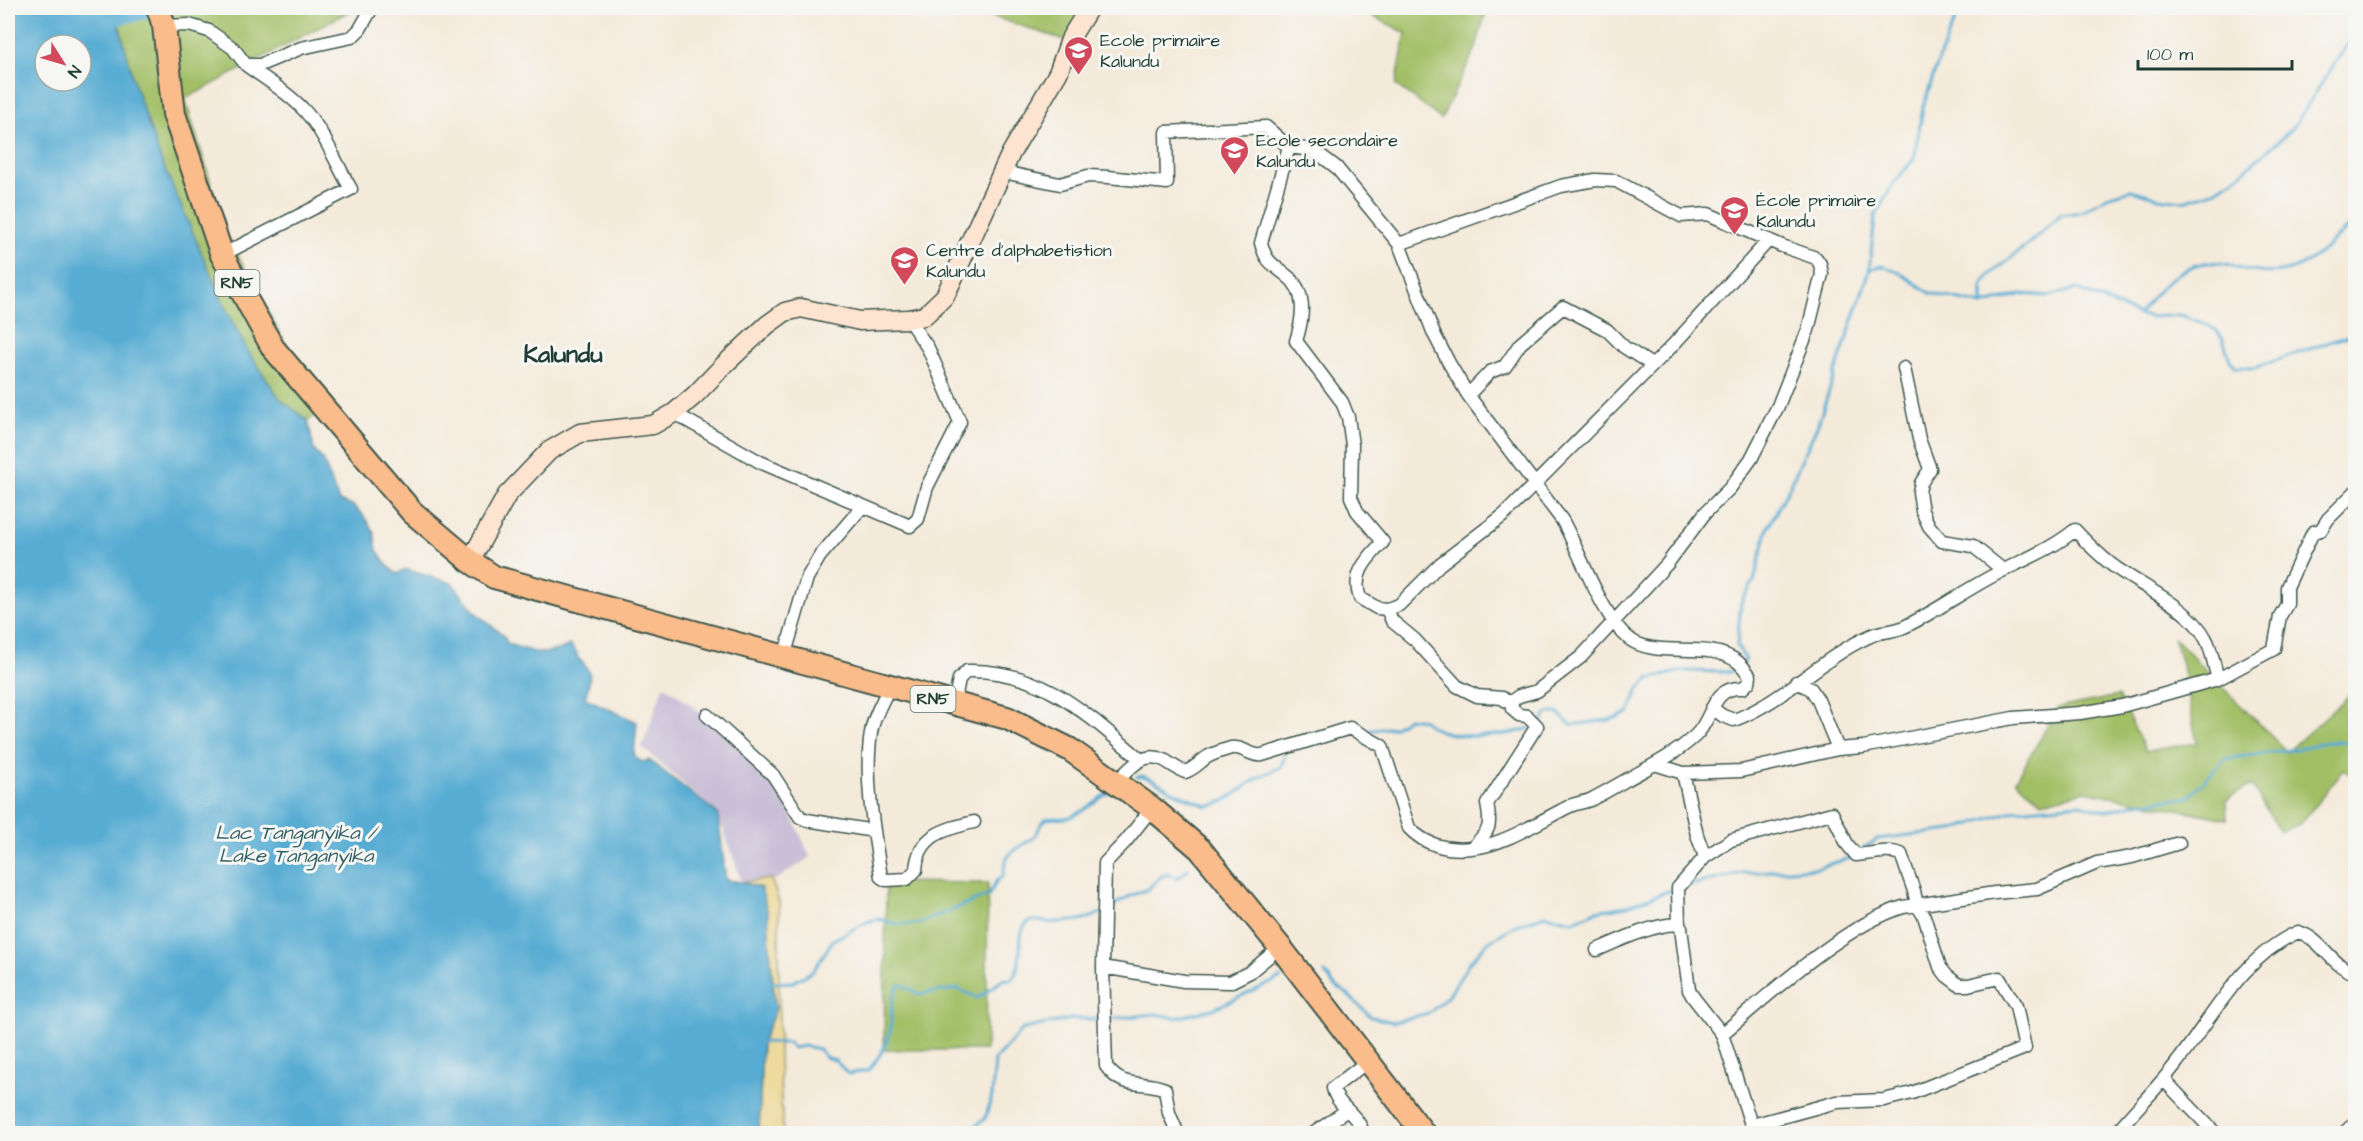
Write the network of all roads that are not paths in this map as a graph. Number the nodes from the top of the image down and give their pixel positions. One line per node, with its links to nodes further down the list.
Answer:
1 (372, 8): 4 (street)
2 (1089, 8): 6 (street)
3 (161, 17): 4 (street); 9 (highway, RN5)
4 (246, 65): 9 (street)
5 (1289, 147): 6 (street); 8 (street); 20 (street)
6 (1003, 172): 10 (street)
7 (1769, 240): 8 (street); 11 (street); 21 (street)
8 (1399, 244): 13 (street)
9 (222, 255): 18 (highway, RN5)
10 (908, 319): 14 (street); 17 (street)
11 (1652, 365): 13 (street); 15 (street)
12 (1904, 368): 19 (street)
13 (1468, 395): 15 (street)
14 (674, 413): 17 (street); 18 (street)
15 (1534, 483): 20 (street); 21 (street)
16 (2355, 491): 23 (street)
17 (862, 507): 22 (street)
18 (470, 561): 22 (highway, RN5)
19 (2003, 570): 23 (street); 24 (street)
20 (1387, 609): 26 (street)
21 (1614, 621): 26 (street); 28 (street)
22 (784, 657): 25 (highway, RN5)
23 (2217, 679): 30 (street)
24 (1796, 682): 28 (street); 30 (street)
25 (891, 685): 27 (highway, RN5); 37 (street)
26 (1511, 704): 39 (street)
27 (954, 705): 31 (street); 34 (highway, RN5)
28 (1712, 708): 32 (street)
29 (707, 715): 37 (street)
30 (1838, 749): 33 (street)
31 (1140, 759): 34 (street); 39 (street)
32 (1658, 765): 33 (street); 39 (street)
33 (1683, 773): 40 (street)
34 (1115, 783): 35 (highway, RN5)
35 (1152, 808): 43 (highway, RN5); 45 (street)
36 (974, 822): 37 (street)
37 (874, 831)
38 (2179, 843): 41 (street)
39 (1472, 848)
40 (1705, 857): 41 (street); 42 (street)
41 (1917, 905): 47 (street); 52 (street)
42 (1679, 925): 44 (street); 47 (street)
43 (1280, 947): 45 (street); 48 (highway, RN5)
44 (1597, 950)
45 (1103, 967): 53 (street)
46 (2355, 973): 49 (street)
47 (1722, 1034): 52 (street)
48 (1368, 1061): 50 (street); 56 (highway, RN5)
49 (2164, 1080): 57 (street); 58 (street)
50 (1347, 1110): 54 (street); 55 (street)
51 (2355, 1122): 59 (street)
52 (1753, 1129)
53 (1178, 1134)
54 (1313, 1134)
55 (1362, 1134)
56 (1424, 1134)
57 (2115, 1134)
58 (2216, 1134)
59 (2343, 1134)

